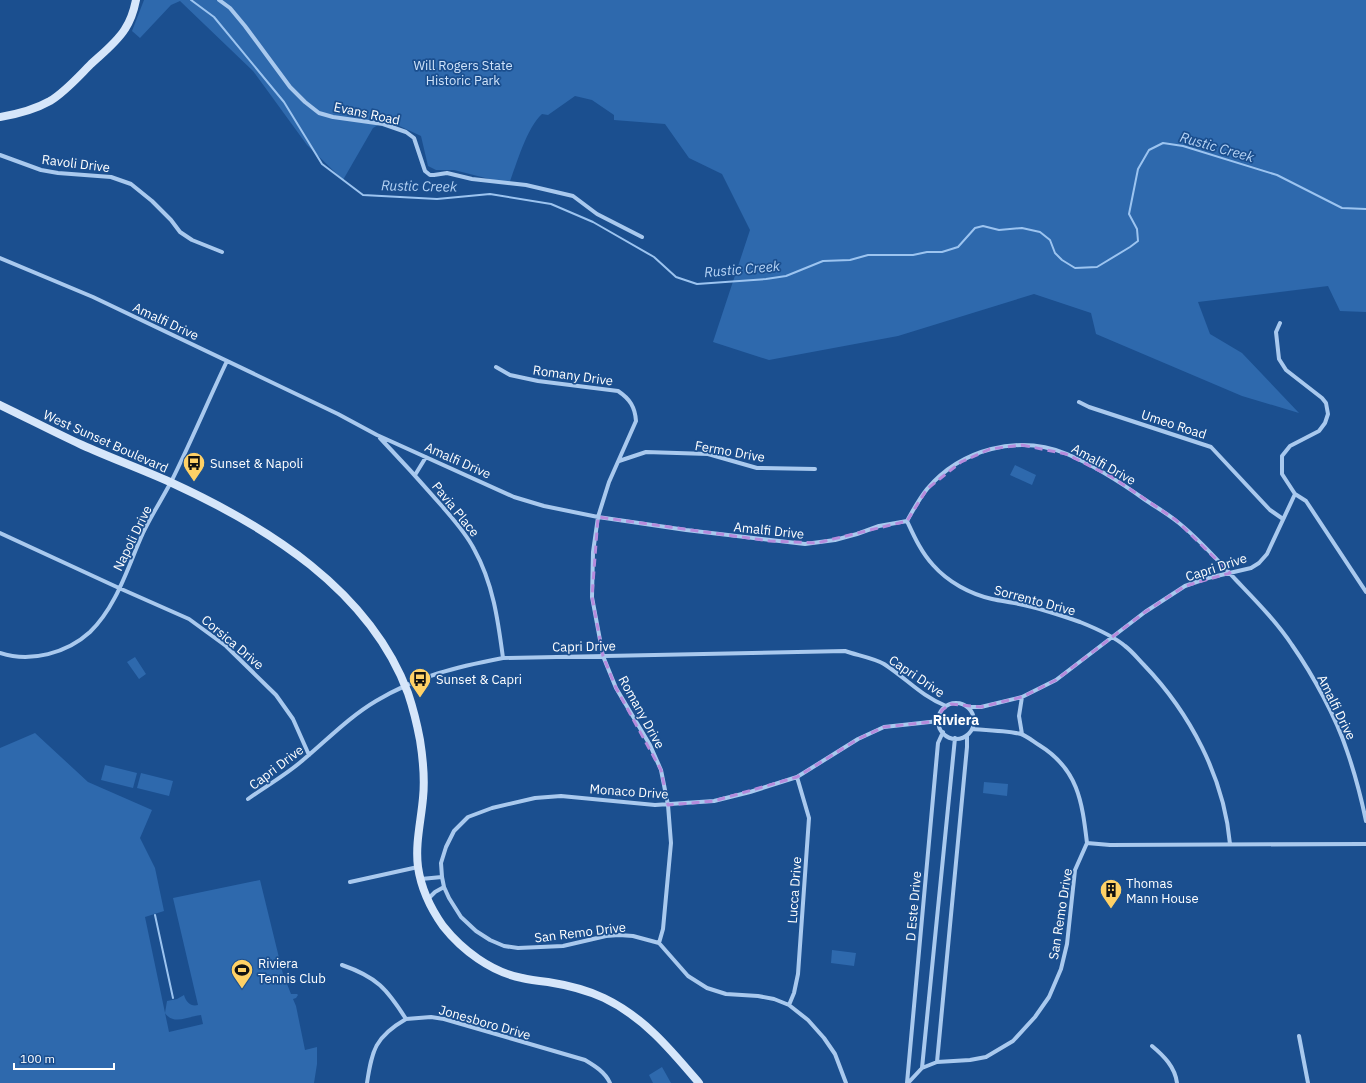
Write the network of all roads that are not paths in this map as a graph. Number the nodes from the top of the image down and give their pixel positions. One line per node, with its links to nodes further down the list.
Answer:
1 (136, 0): 3 (main road)
2 (219, 0): 5 (street, Evans Road)
3 (0, 117)
4 (0, 155): 6 (street, Ravoli Drive)
5 (642, 237)
6 (222, 252)
7 (0, 258): 9 (street, Amalfi Drive)
8 (1280, 323): 19 (street)
9 (227, 361): 13 (street, Amalfi Drive); 18 (street, Napoli Drive)
10 (496, 367): 15 (street, Romany Drive)
11 (1079, 402): 21 (street, Umeo Road)
12 (0, 405): 18 (main road, West Sunset Boulevard)
13 (377, 435): 14 (street, Amalfi Drive); 17 (street, Pavia Place)
14 (426, 457): 17 (street); 20 (street, Amalfi Drive)
15 (619, 461): 16 (street, Fermo Drive); 20 (street, Romany Drive)
16 (815, 469)
17 (415, 475): 30 (street, Pavia Place)
18 (171, 482): 25 (street, Napoli Drive); 31 (main road, West Sunset Boulevard)
19 (1295, 494): 21 (street, Capri Drive); 26 (street)
20 (598, 517): 22 (street, Amalfi Drive); 29 (street, Romany Drive)
21 (1283, 519): 24 (street, Capri Drive)
22 (907, 521): 24 (street, Amalfi Drive); 27 (street, Sorrento Drive)
23 (0, 533): 25 (street, Corsica Drive)
24 (1230, 573): 27 (street, Capri Drive); 45 (street, Amalfi Drive)
25 (119, 588): 28 (street, Napoli Drive); 41 (street, Corsica Drive)
26 (1366, 592)
27 (1113, 637): 32 (street, Capri Drive); 47 (street, Sorrento Drive)
28 (0, 653)
29 (603, 656): 30 (street, Capri Drive); 33 (street, Capri Drive); 44 (street, Romany Drive)
30 (503, 658): 31 (street, Capri Drive)
31 (405, 686): 41 (street, Capri Drive); 49 (main road, West Sunset Boulevard)
32 (1022, 697): 34 (street, Capri Drive); 38 (street)
33 (946, 706): 34 (street); 35 (street)
34 (968, 707): 36 (street)
35 (939, 721): 37 (street); 42 (street, Monaco Drive)
36 (972, 729): 38 (street); 39 (street)
37 (943, 732): 40 (street); 67 (street, D Este Drive)
38 (1022, 734): 46 (street)
39 (967, 735): 40 (street); 61 (street)
40 (955, 738): 62 (street, D Este Drive)
41 (309, 755): 43 (street, Capri Drive)
42 (797, 777): 44 (street, Monaco Drive); 57 (street, Lucca Drive)
43 (248, 799)
44 (668, 805): 50 (street, Monaco Drive); 55 (street, Romany Drive)
45 (1366, 821)
46 (1087, 843): 47 (street); 61 (street, San Remo Drive)
47 (1230, 844): 48 (street)
48 (1366, 844)
49 (418, 867): 51 (main road, West Sunset Boulevard); 52 (street)
50 (442, 876): 51 (street); 53 (street, Monaco Drive)
51 (421, 879): 54 (main road, West Sunset Boulevard)
52 (350, 882)
53 (444, 887): 54 (street); 55 (street, San Remo Drive)
54 (428, 899): 65 (main road, West Sunset Boulevard)
55 (659, 943): 57 (street)
56 (342, 965): 58 (street)
57 (789, 1005): 66 (street)
58 (406, 1019): 63 (street); 64 (street, Jonesboro Drive)
59 (1299, 1036): 69 (street)
60 (1152, 1046): 68 (street)
61 (937, 1062): 62 (street, San Remo Drive)
62 (922, 1068): 67 (street, San Remo Drive)
63 (367, 1083)
64 (610, 1083)
65 (699, 1083)
66 (846, 1083)
67 (908, 1083)
68 (1178, 1083)
69 (1308, 1083)

